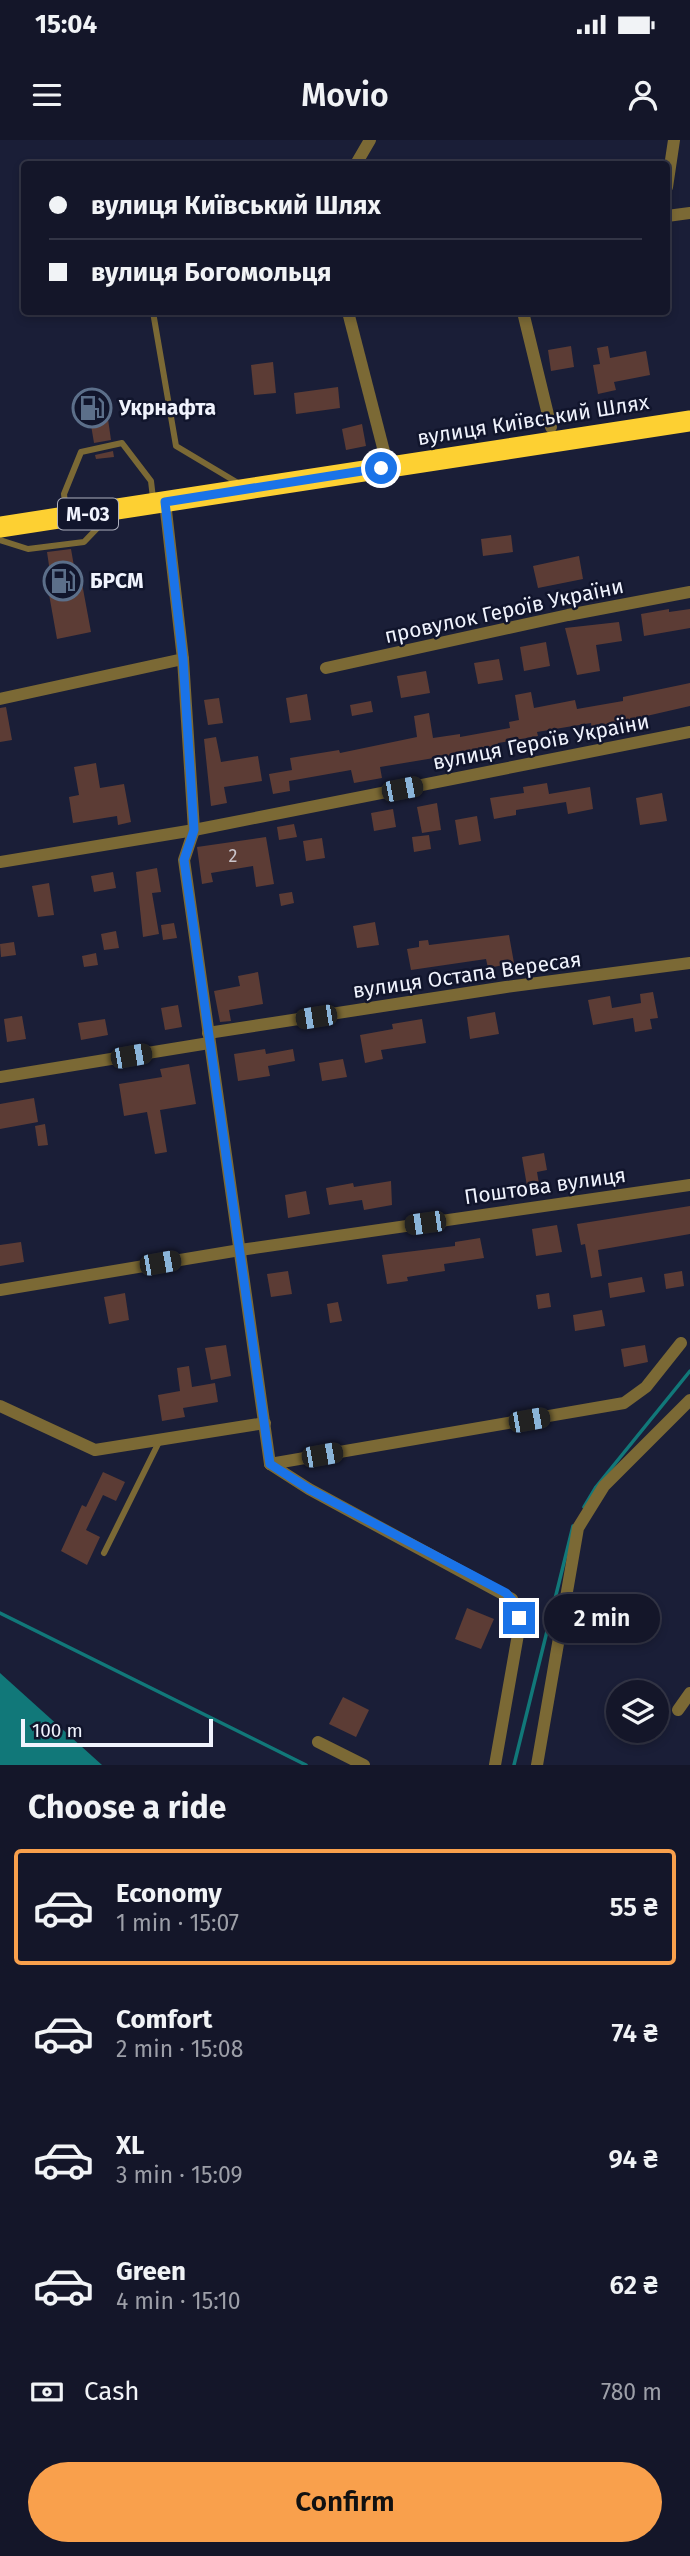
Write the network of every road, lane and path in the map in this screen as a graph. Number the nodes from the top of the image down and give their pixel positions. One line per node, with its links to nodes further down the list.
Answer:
1 (370, 140): 3 (street)
2 (674, 140): 4 (street)
3 (358, 161)
4 (670, 167)
5 (690, 213): 6 (street)
6 (670, 216)
7 (154, 315): 13 (lane)
8 (349, 315): 12 (street)
9 (524, 315): 11 (street)
10 (690, 421): 12 (highway, вулиця Київський Шлях / М-03)
11 (551, 427)
12 (388, 467): 13 (highway, вулиця Київський Шлях / М-03)
13 (248, 490): 14 (highway, вулиця Київський Шлях / М-03)
14 (165, 502): 15 (highway, М-03); 16 (lane); 20 (street)
15 (116, 510): 16 (highway, М-03); 18 (lane)
16 (66, 517): 17 (highway, М-03)
17 (0, 527)
18 (0, 540)
19 (690, 593): 21 (street, провулок Героїв України)
20 (183, 659): 22 (street); 24 (street)
21 (327, 668)
22 (0, 699)
23 (690, 732): 24 (street, вулиця Героїв України)
24 (194, 830): 25 (street, вулиця Героїв України); 27 (street)
25 (0, 862)
26 (690, 963): 27 (street, вулиця Остапа Вересая)
27 (208, 1038): 28 (street, вулиця Остапа Вересая); 30 (street)
28 (0, 1077)
29 (690, 1185): 30 (street, Поштова вулиця)
30 (240, 1250): 31 (street, Поштова вулиця); 35 (street)
31 (0, 1290)
32 (681, 1343): 37 (street)
33 (690, 1400): 44 (street)
34 (0, 1406): 36 (street)
35 (265, 1423): 36 (street); 37 (street)
36 (160, 1440): 38 (lane)
37 (270, 1464): 43 (street)
38 (104, 1553)
39 (690, 1693): 40 (street)
40 (678, 1710)
41 (318, 1742): 42 (street)
42 (364, 1765)
43 (495, 1765)
44 (537, 1765)

